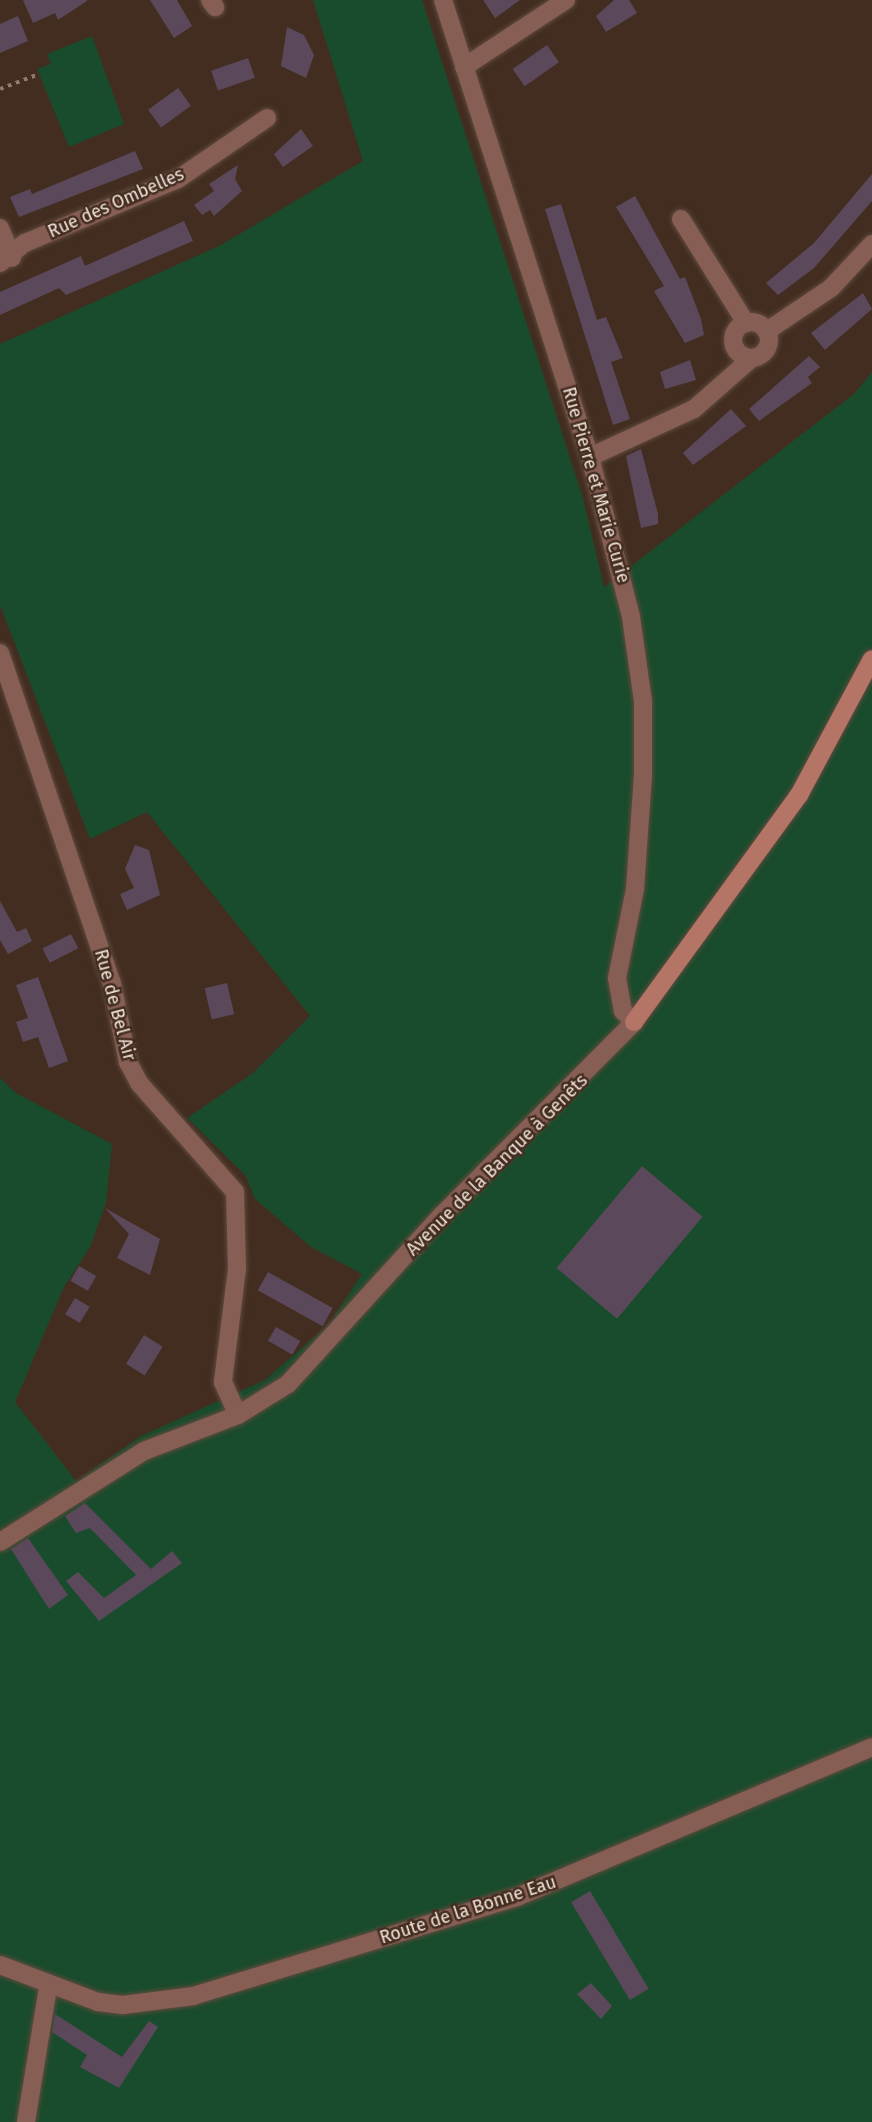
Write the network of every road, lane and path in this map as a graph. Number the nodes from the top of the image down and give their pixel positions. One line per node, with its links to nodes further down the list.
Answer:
1 (443, 0): 3 (street, Rue Pierre et Marie Curie)
2 (565, 0): 3 (street)
3 (464, 67): 14 (street, Rue Pierre et Marie Curie)
4 (39, 74): 5 (path)
5 (0, 89)
6 (267, 118): 10 (street, Rue des Ombelles)
7 (681, 219): 11 (street)
8 (0, 228): 10 (street)
9 (872, 244): 12 (street)
10 (6, 260)
11 (746, 323): 12 (street); 13 (street)
12 (767, 331): 13 (street)
13 (751, 359): 14 (street)
14 (590, 457): 17 (street, Rue Pierre et Marie Curie)
15 (0, 653): 18 (street, Rue de Bel Air)
16 (872, 659): 17 (main road, Avenue de la Banque à Genêts)
17 (634, 1022): 18 (street, Avenue de la Banque à Genêts)
18 (238, 1415): 19 (street, Avenue de la Banque à Genêts)
19 (0, 1542)
20 (872, 1747): 22 (street, Route de la Bonne Eau)
21 (0, 1965): 22 (street, Route de la Bonne Eau)
22 (48, 1988): 23 (street)
23 (26, 2122)

